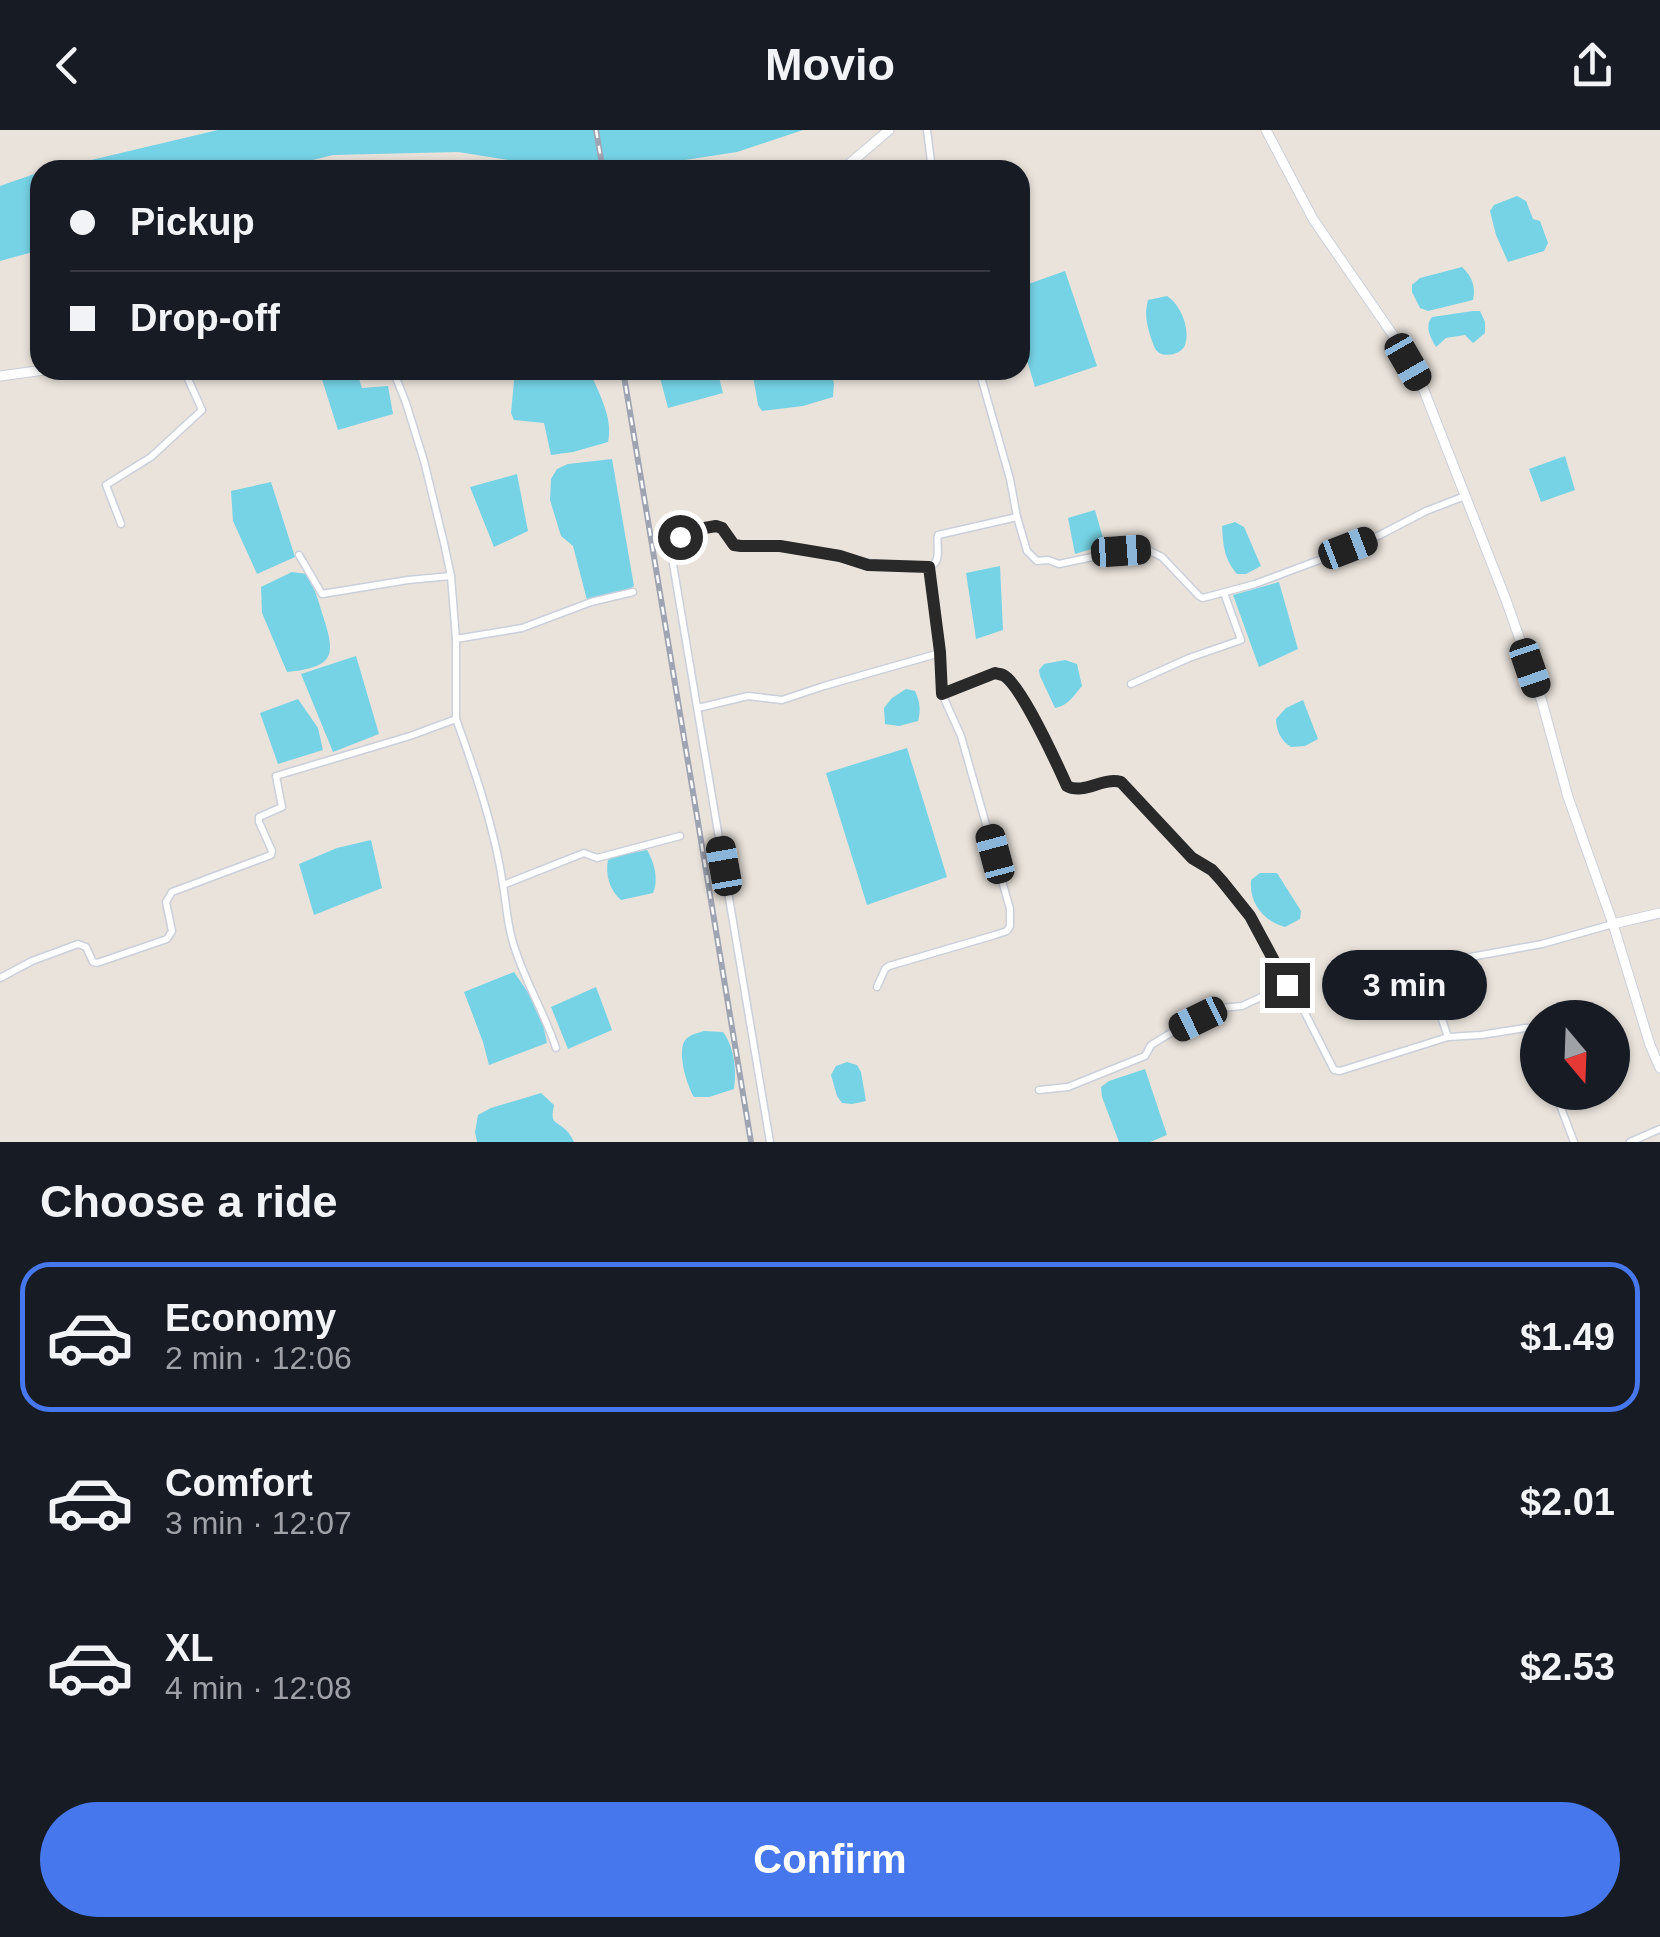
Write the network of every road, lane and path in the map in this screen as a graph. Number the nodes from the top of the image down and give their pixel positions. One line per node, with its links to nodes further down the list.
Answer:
1 (889, 130): 4 (main road)
2 (928, 130): 5 (street)
3 (1266, 130): 11 (main road)
4 (854, 160)
5 (931, 160)
6 (30, 372): 7 (main road)
7 (0, 376)
8 (187, 380): 13 (street)
9 (397, 380): 16 (street)
10 (983, 380): 12 (street)
11 (1466, 496): 18 (street); 28 (main road)
12 (1017, 517): 15 (street); 18 (street)
13 (121, 524)
14 (298, 554): 16 (street)
15 (929, 567): 20 (street); 23 (street)
16 (451, 576): 19 (street)
17 (633, 592): 19 (street)
18 (1224, 593): 21 (street)
19 (456, 639): 24 (street)
20 (940, 652): 22 (street); 23 (street)
21 (1130, 684)
22 (942, 694): 30 (street); 31 (street)
23 (698, 708): 39 (street)
24 (456, 719): 26 (street); 29 (street)
25 (680, 836): 26 (street)
26 (503, 885): 34 (street)
27 (1660, 913): 28 (main road)
28 (1613, 924): 33 (street); 35 (main road)
29 (0, 978)
30 (1287, 985): 33 (street); 36 (street)
31 (877, 986)
32 (1520, 1029): 33 (street)
33 (1448, 1037)
34 (556, 1048)
35 (1660, 1068)
36 (1039, 1090)
37 (1562, 1110): 40 (street)
38 (1660, 1129): 41 (street)
39 (770, 1142)
40 (1574, 1142)
41 (1630, 1142)

